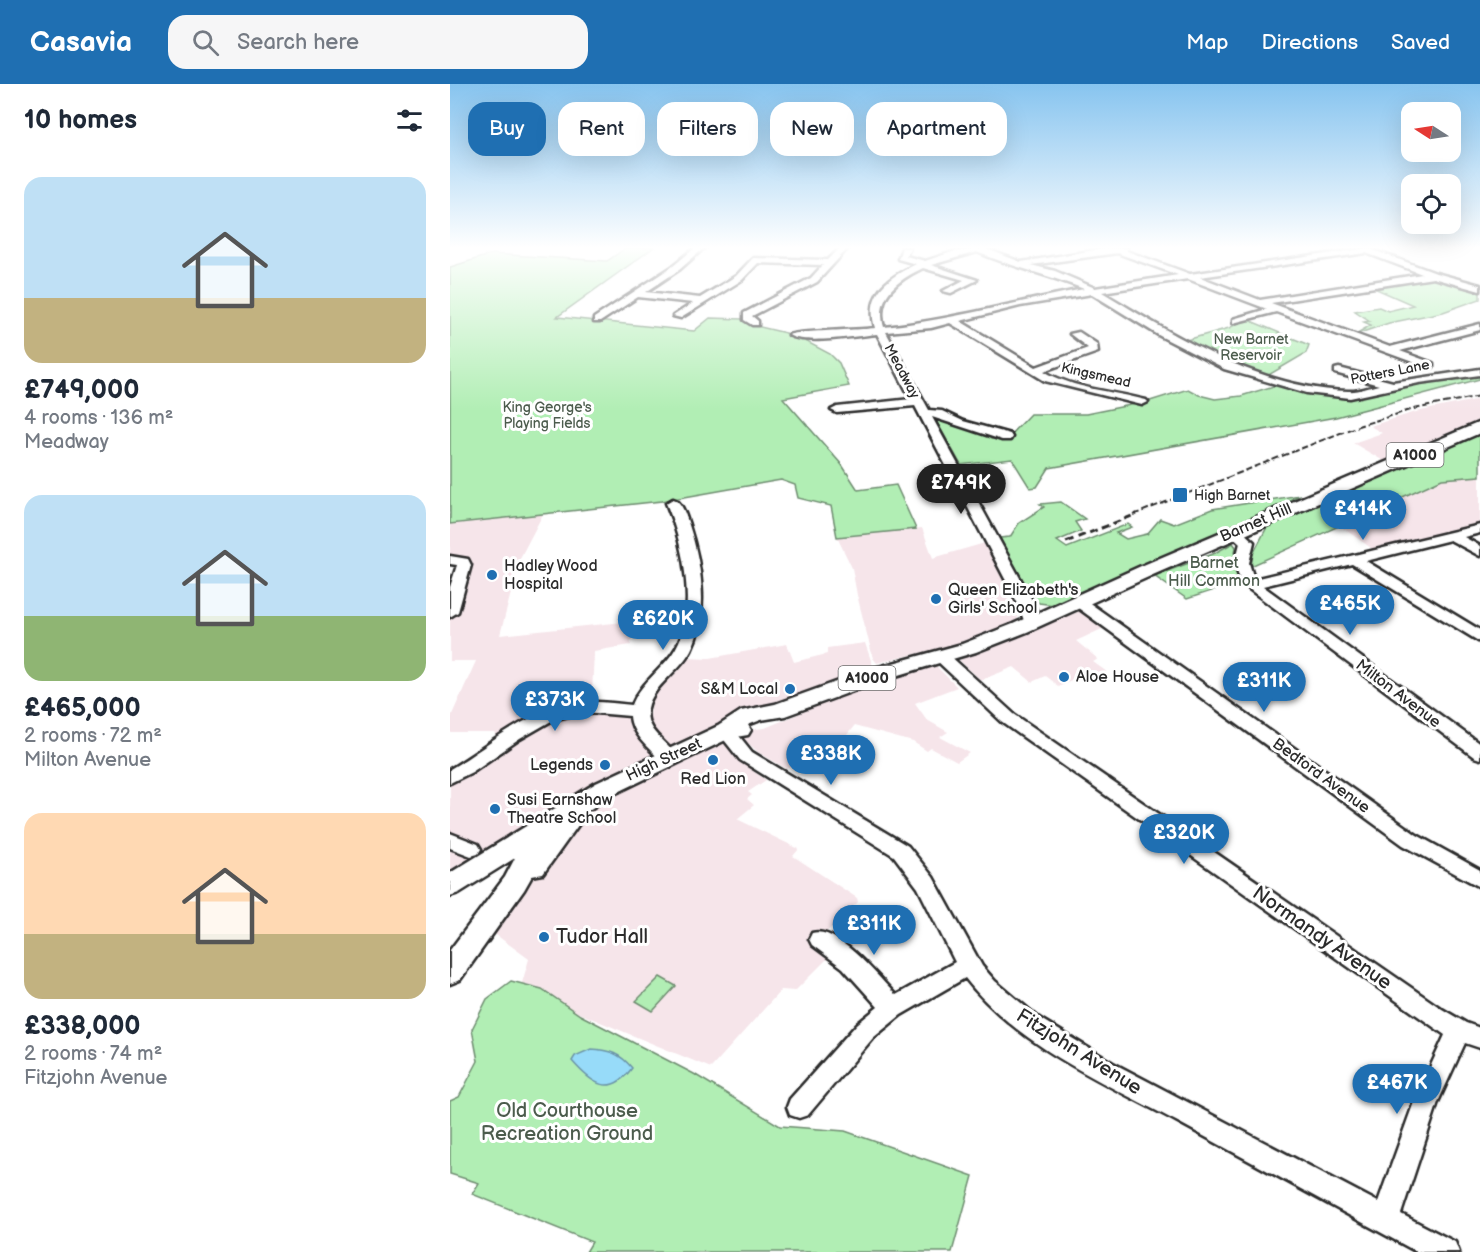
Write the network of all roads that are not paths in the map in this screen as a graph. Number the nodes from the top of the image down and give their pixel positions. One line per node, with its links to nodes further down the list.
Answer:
1 (624, 303): 11 (street)
2 (700, 303): 10 (street)
3 (771, 303): 14 (street)
4 (877, 303): 16 (street, Meadway)
5 (1023, 303): 12 (street)
6 (1114, 303): 24 (street, Potters Lane)
7 (1259, 303): 8 (street); 9 (street)
8 (1262, 303)
9 (1276, 309): 13 (street); 19 (street)
10 (678, 316)
11 (597, 320)
12 (952, 320): 16 (street); 21 (street, Kingsmead)
13 (1236, 321)
14 (755, 323)
15 (1480, 327): 19 (street)
16 (880, 330): 17 (street); 26 (street, Meadway)
17 (794, 335)
18 (1075, 337): 21 (street)
19 (1389, 351): 20 (street)
20 (1429, 365)
21 (1034, 371): 25 (street, Kingsmead)
22 (1340, 371): 24 (street)
23 (1480, 372): 24 (street, Potters Lane)
24 (1393, 386)
25 (1142, 402)
26 (922, 408): 27 (street); 29 (street, Meadway); 38 (street, Meadway)
27 (837, 410)
28 (1480, 427): 32 (main road, Barnet Hill / A1000)
29 (1006, 437)
30 (673, 503): 45 (street)
31 (1480, 529): 33 (street)
32 (1235, 532): 37 (street); 39 (main road, Barnet Hill / A1000)
33 (1452, 536): 34 (street); 35 (street)
34 (1480, 552)
35 (1355, 560): 37 (street); 43 (street)
36 (450, 561): 40 (street)
37 (1252, 584): 47 (street, Milton Avenue)
38 (1025, 602): 41 (street); 42 (street, Meadway)
39 (1079, 602): 41 (main road, Barnet Hill / A1000); 53 (street, Bedford Avenue)
40 (450, 612)
41 (1057, 612): 42 (main road, Barnet Hill / A1000)
42 (1033, 623): 44 (main road, High Street / A1000)
43 (1480, 638)
44 (941, 656): 46 (main road, High Street / A1000); 59 (street, Normandy Avenue)
45 (639, 710): 48 (street); 49 (street)
46 (726, 731): 48 (main road, High Street / A1000); 56 (street, Fitzjohn Avenue)
47 (1480, 753)
48 (668, 757): 51 (main road, High Street / A1000)
49 (450, 777)
50 (450, 840): 52 (street)
51 (531, 850): 52 (main road); 57 (main road)
52 (479, 856): 54 (main road)
53 (1480, 879)
54 (450, 886)
55 (820, 939): 58 (street)
56 (968, 965): 58 (street); 61 (street, Fitzjohn Avenue)
57 (450, 972)
58 (893, 1008): 60 (street)
59 (1470, 1035): 61 (street)
60 (799, 1107)
61 (1385, 1220): 62 (street, Fitzjohn Avenue)
62 (1445, 1252)

